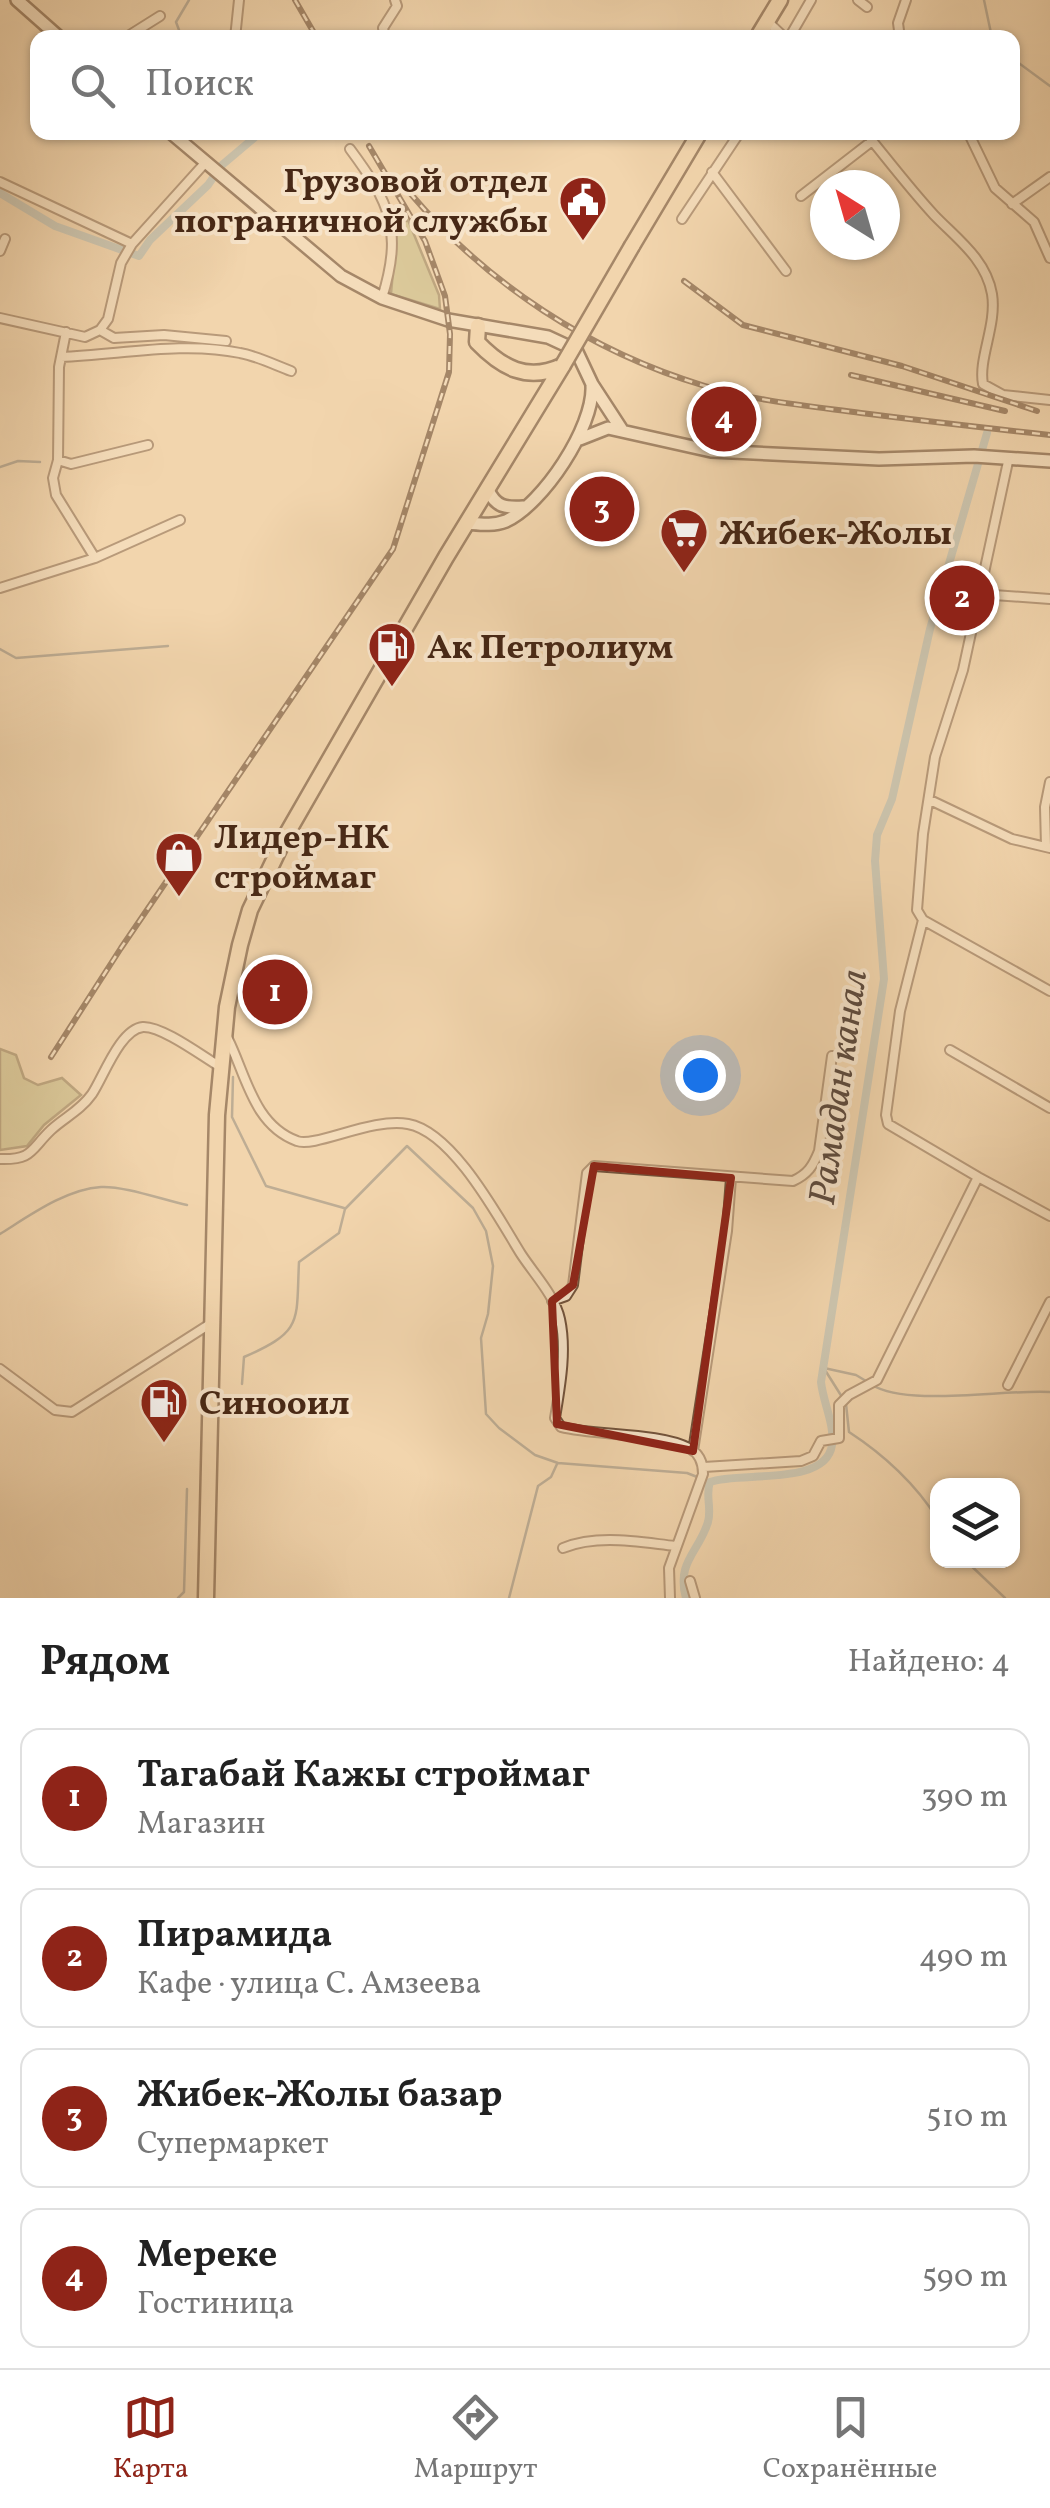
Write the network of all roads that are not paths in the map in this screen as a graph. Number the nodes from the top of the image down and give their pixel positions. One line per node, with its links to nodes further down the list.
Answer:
1 (17, 0): 11 (main road)
2 (239, 0): 13 (street)
3 (395, 0): 14 (street)
4 (780, 0): 10 (highway)
5 (811, 0): 17 (street)
6 (858, 0): 8 (street)
7 (906, 0): 18 (street)
8 (868, 7)
9 (160, 16): 12 (street)
10 (767, 21): 15 (highway); 16 (street)
11 (51, 30)
12 (138, 30)
13 (236, 30)
14 (383, 30)
15 (762, 30)
16 (778, 30)
17 (792, 30)
18 (899, 30)
19 (179, 140): 25 (main road)
20 (695, 140): 44 (highway, bridge)
21 (734, 140): 26 (street)
22 (972, 140): 30 (street)
23 (872, 141): 29 (street); 47 (street)
24 (350, 149): 37 (street)
25 (204, 163): 33 (street); 37 (main road)
26 (712, 172): 31 (street); 36 (street)
27 (1050, 177): 30 (street)
28 (0, 182): 33 (street)
29 (801, 196)
30 (1012, 204): 35 (street)
31 (682, 218)
32 (4, 239): 34 (street)
33 (132, 244): 40 (street)
34 (0, 250)
35 (1049, 251)
36 (786, 271)
37 (382, 298): 39 (main road)
38 (0, 318): 41 (street)
39 (478, 326): 44 (highway); 46 (main road)
40 (100, 330): 41 (street); 42 (street)
41 (66, 332): 43 (street)
42 (226, 341)
43 (61, 357): 45 (street); 52 (street)
44 (562, 365): 54 (highway)
45 (291, 371)
46 (592, 384): 48 (main road); 49 (main road)
47 (1050, 400)
48 (622, 430): 49 (main road); 51 (main road)
49 (580, 439): 55 (main road)
50 (148, 445): 52 (street)
51 (1009, 457): 53 (main road); 60 (street)
52 (58, 460): 58 (street)
53 (1050, 461)
54 (488, 490): 55 (main road); 57 (highway)
55 (523, 507): 57 (main road)
56 (180, 520): 58 (street)
57 (467, 523): 67 (highway)
58 (95, 558): 59 (street)
59 (0, 588)
60 (980, 594): 61 (street); 63 (street)
61 (1050, 600)
62 (1050, 782): 64 (street)
63 (930, 800): 64 (street); 65 (street)
64 (1048, 847)
65 (923, 920): 66 (street); 74 (street)
66 (1050, 990)
67 (224, 1032): 70 (highway); 76 (street)
68 (950, 1050): 71 (street)
69 (832, 1056): 73 (street)
70 (220, 1066): 72 (street); 78 (highway)
71 (1050, 1108)
72 (0, 1159)
73 (731, 1178): 76 (street); 81 (street)
74 (978, 1178): 75 (street); 82 (street)
75 (1050, 1216)
76 (552, 1301): 81 (street)
77 (1050, 1302): 80 (street)
78 (213, 1322): 79 (street); 86 (highway)
79 (0, 1369)
80 (1008, 1385)
81 (694, 1451): 82 (street)
82 (704, 1467): 83 (street)
83 (675, 1546): 84 (street); 87 (street)
84 (563, 1548)
85 (690, 1580): 88 (street)
86 (206, 1598)
87 (670, 1598)
88 (695, 1598)

